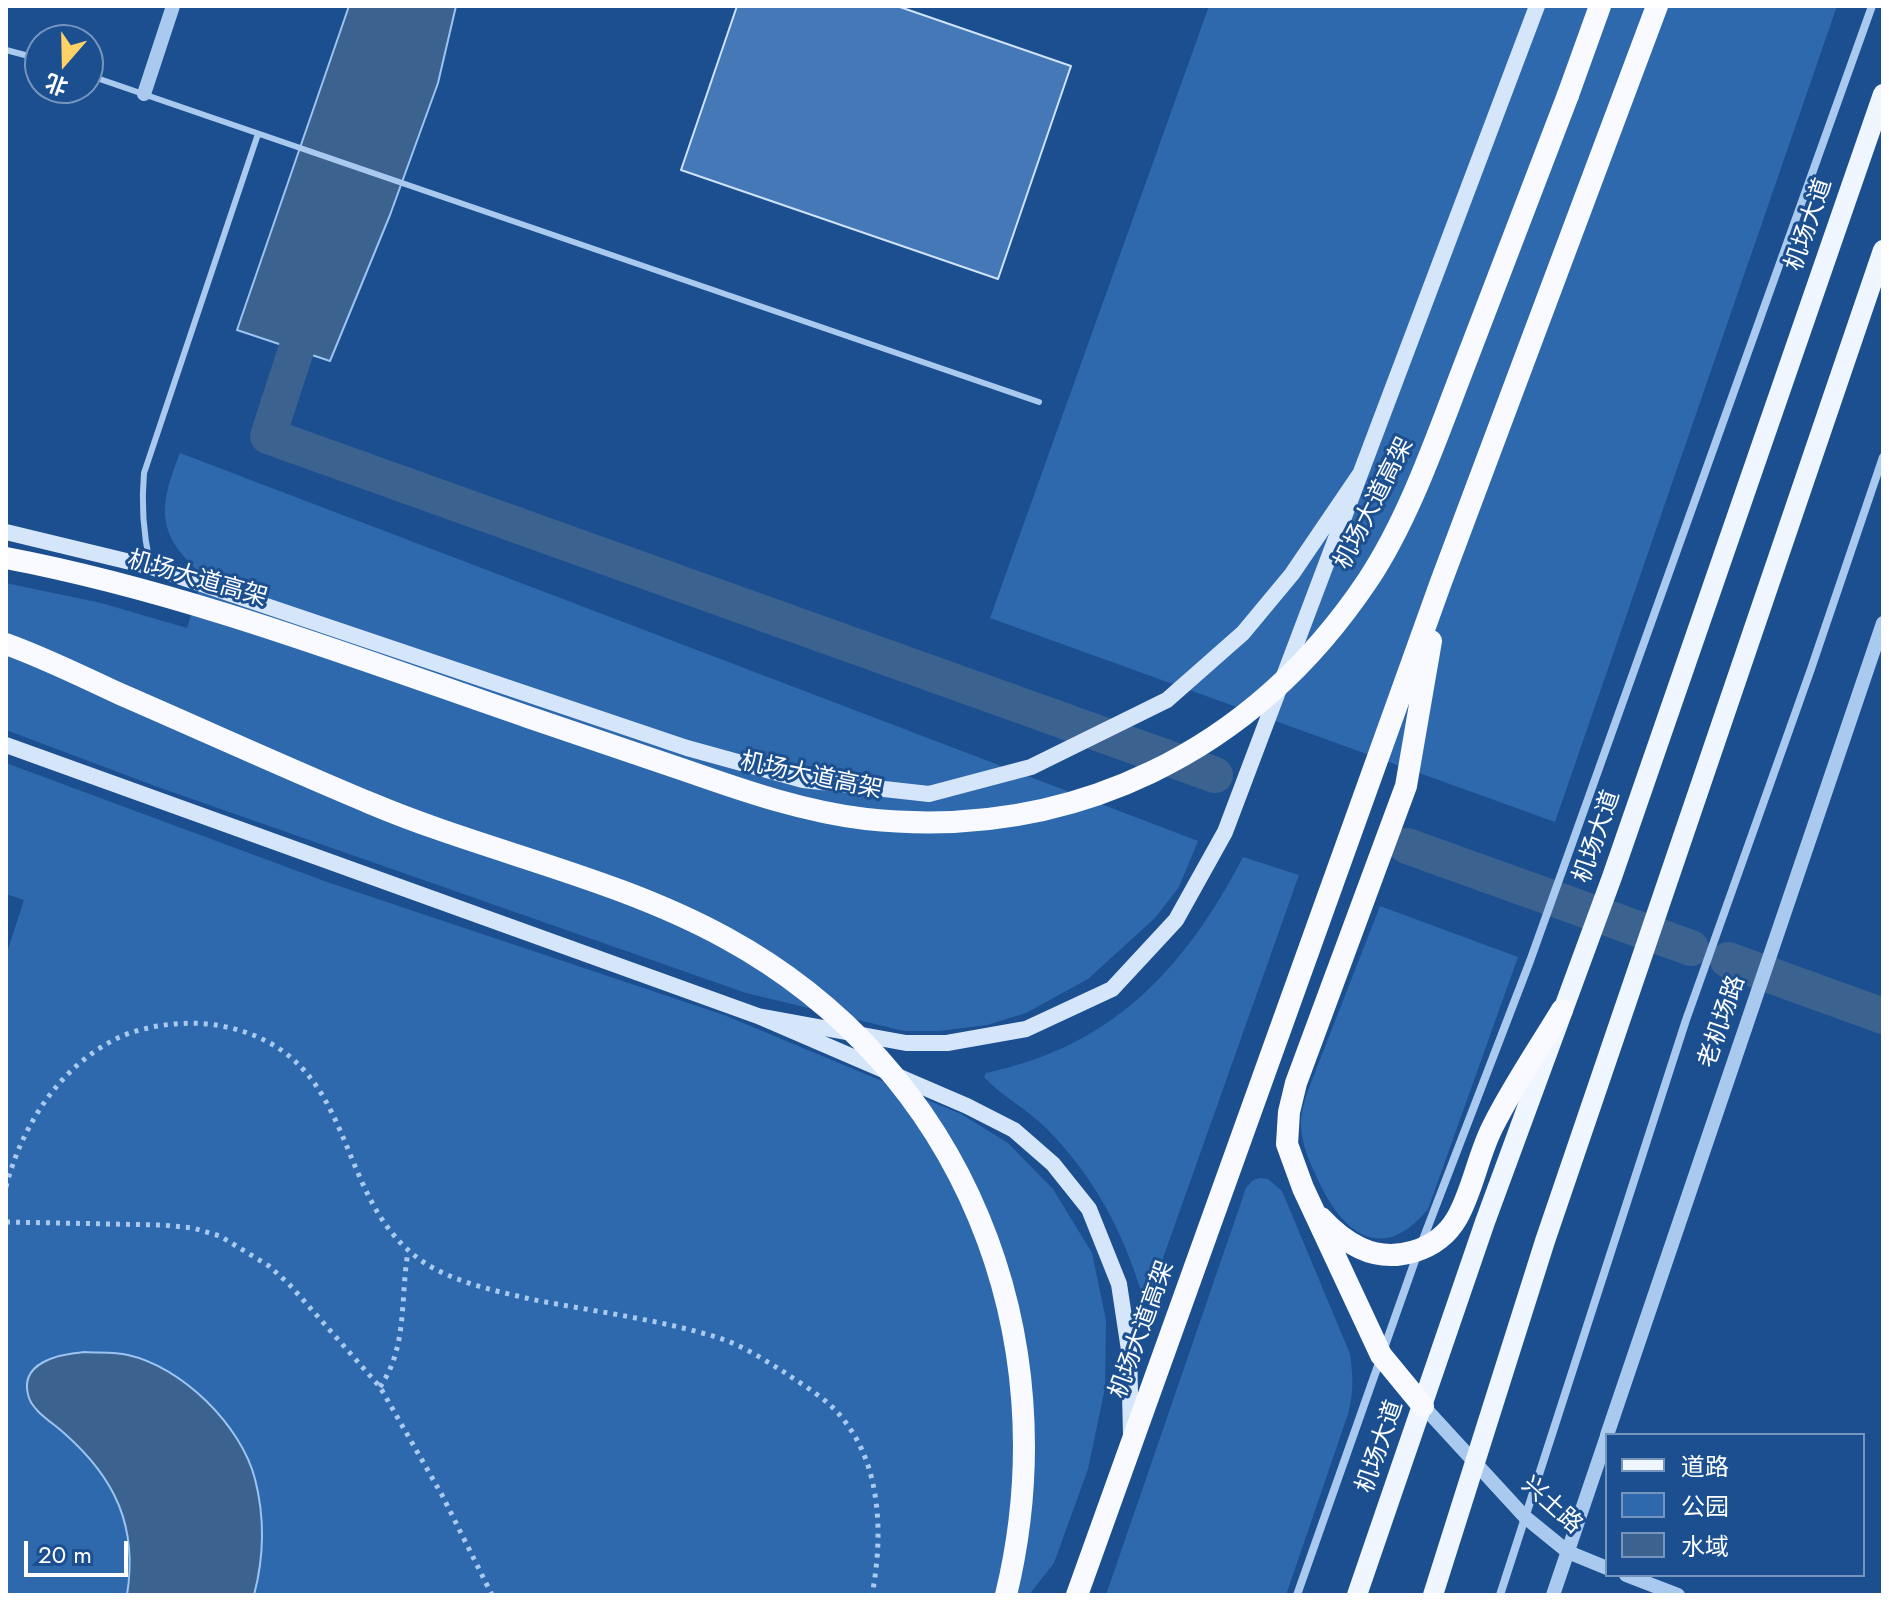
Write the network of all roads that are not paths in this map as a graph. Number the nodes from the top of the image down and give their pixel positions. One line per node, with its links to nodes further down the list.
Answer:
1 (173, 6): 7 (street)
2 (1537, 6): 13 (main road)
3 (1600, 6): 15 (highway, 机场大道高架, bridge)
4 (1657, 6): 17 (highway, 机场大道高架)
5 (1872, 6): 24 (street)
6 (104, 80): 7 (lane)
7 (144, 94): 9 (lane)
8 (1883, 94): 21 (main road, 机场大道)
9 (258, 134): 11 (lane); 16 (lane)
10 (1883, 250): 30 (main road)
11 (1039, 402)
12 (1883, 457): 31 (street)
13 (1360, 474): 16 (main road); 22 (main road)
14 (6, 532): 16 (main road)
15 (6, 558)
16 (151, 567)
17 (1441, 582): 23 (highway); 28 (highway, 机场大道高架)
18 (1883, 623): 27 (street, 老机场路)
19 (6, 644): 35 (highway, bridge)
20 (6, 745): 22 (main road)
21 (1562, 1010): 24 (highway); 26 (main road, 机场大道)
22 (758, 1016): 28 (main road)
23 (1303, 1188): 24 (highway); 25 (highway)
24 (1419, 1251): 25 (street)
25 (1381, 1355): 26 (highway); 37 (street)
26 (1423, 1406): 30 (street, 兴土路); 38 (main road, 机场大道)
27 (1608, 1433)
28 (1131, 1441): 36 (highway, 机场大道高架)
29 (1605, 1442): 32 (street, 老机场路)
30 (1474, 1462): 31 (street, 兴土路); 39 (main road)
31 (1525, 1517): 32 (street, 兴土路); 40 (street)
32 (1568, 1552): 33 (street, 兴土路); 41 (street, 老机场路)
33 (1605, 1567)
34 (1631, 1577): 42 (street)
35 (1006, 1595)
36 (1077, 1595)
37 (1297, 1595)
38 (1357, 1595)
39 (1433, 1595)
40 (1500, 1595)
41 (1553, 1595)
42 (1678, 1595)

